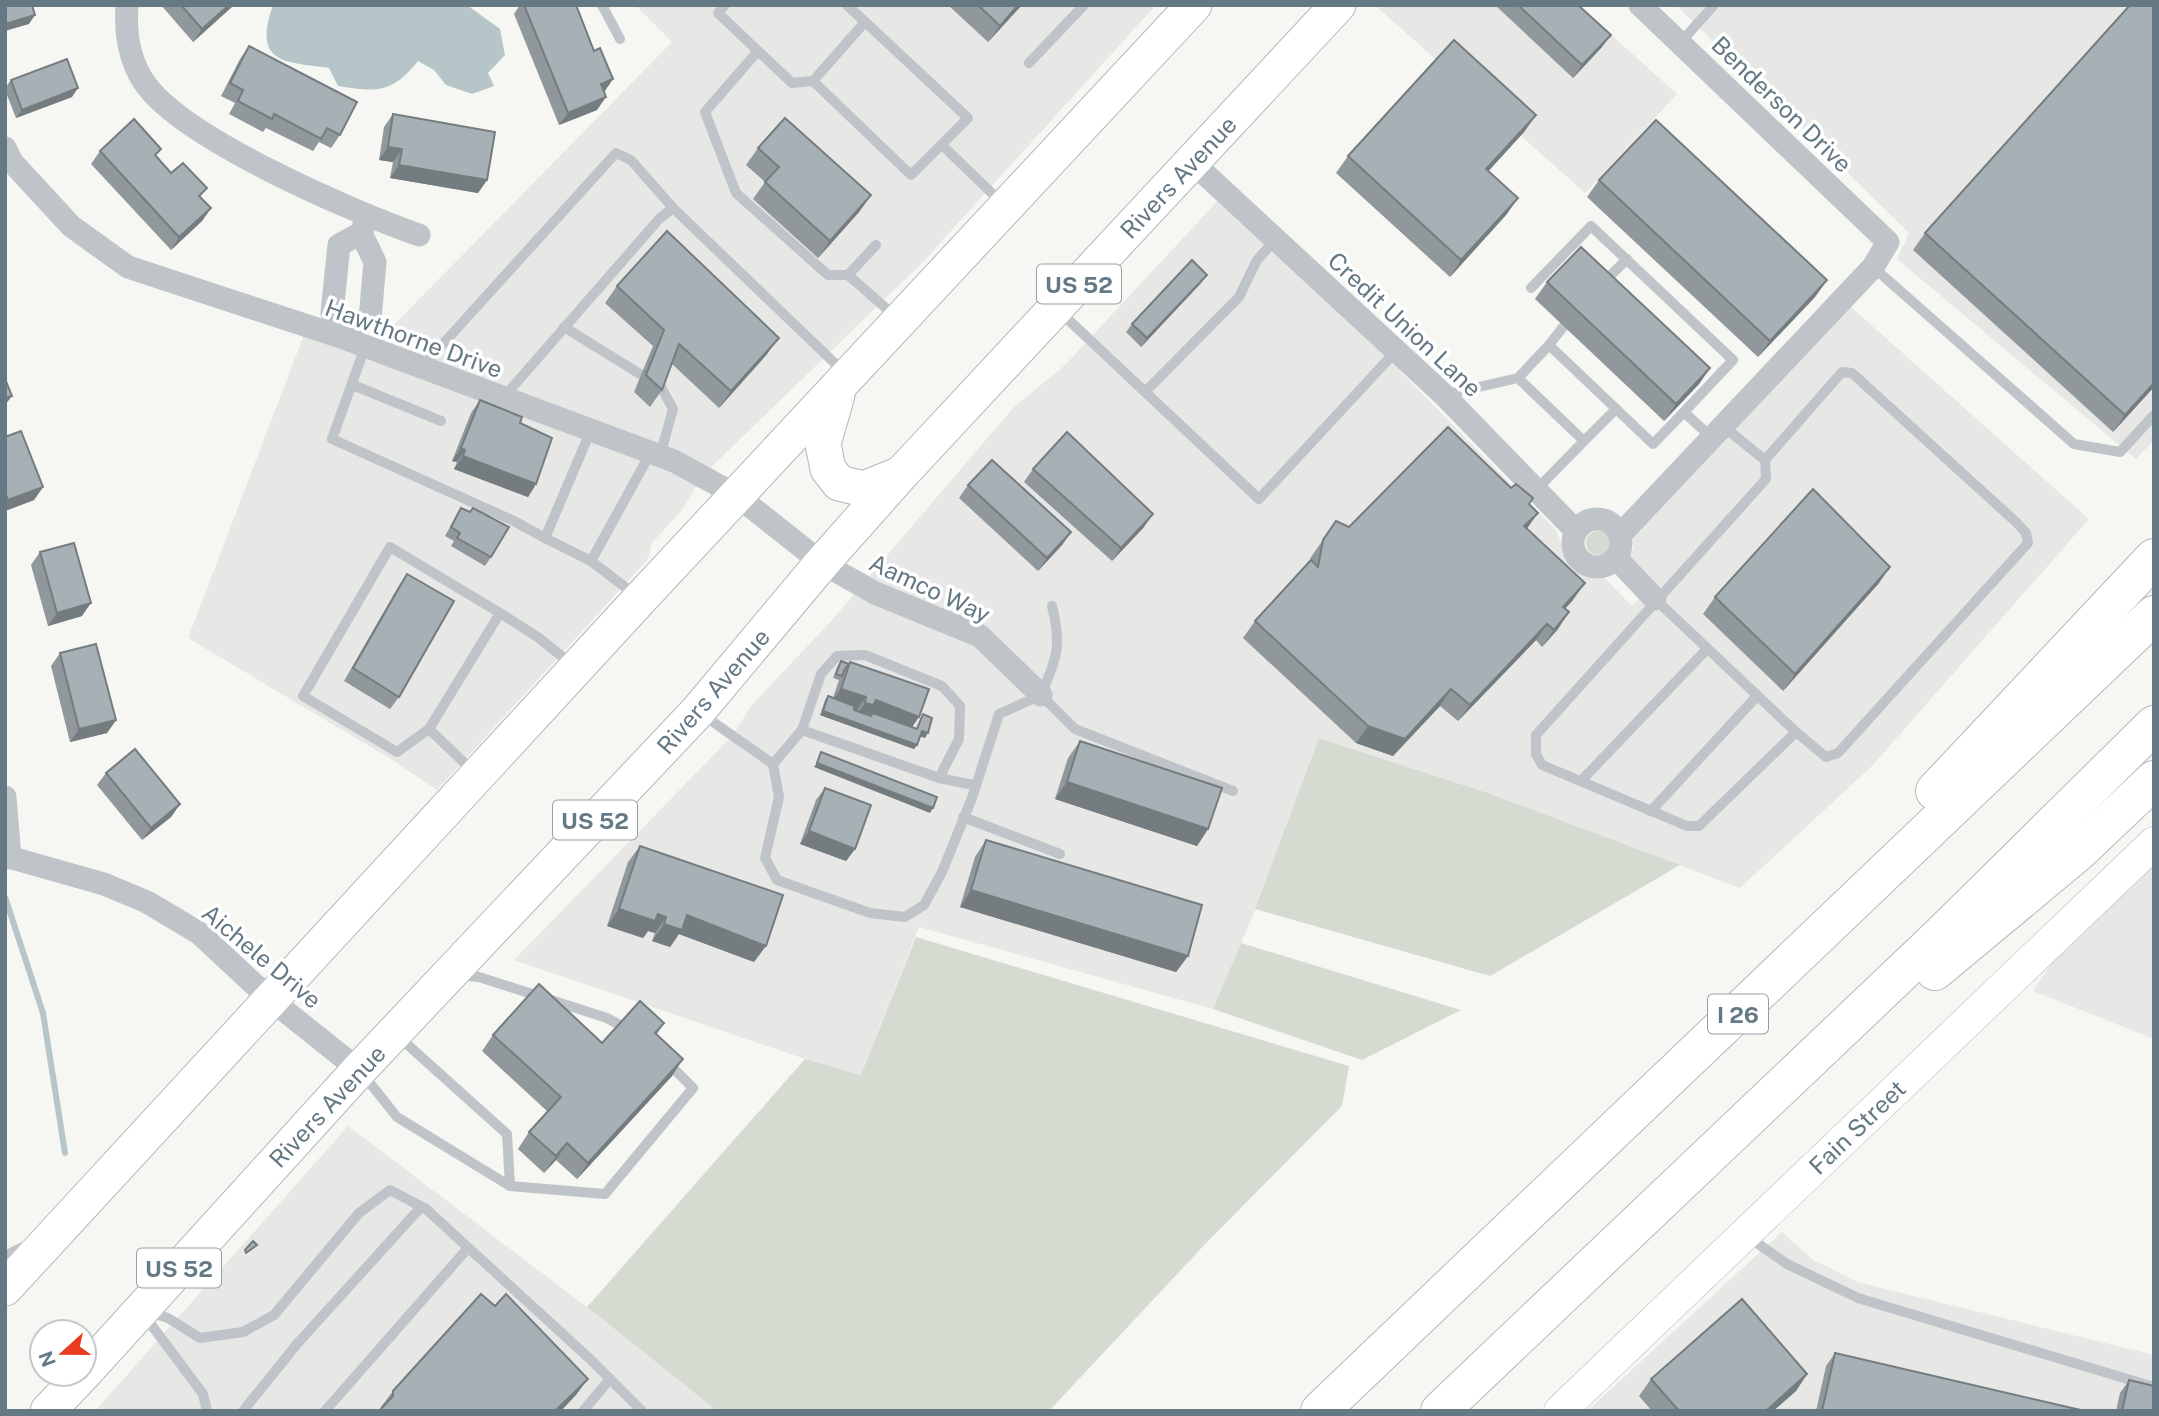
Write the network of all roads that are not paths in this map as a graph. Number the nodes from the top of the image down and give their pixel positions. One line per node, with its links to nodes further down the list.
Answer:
1 (127, 5): 23 (street)
2 (602, 5): 12 (lane)
3 (725, 5): 15 (lane)
4 (847, 5): 11 (lane)
5 (1084, 5): 16 (lane)
6 (1319, 5): 13 (main road)
7 (1338, 5): 13 (main road, Rivers Avenue / US 52)
8 (1640, 5): 14 (street, Benderson Drive)
9 (1714, 5): 14 (lane)
10 (1181, 14): 22 (main road)
11 (866, 22): 17 (lane); 18 (lane)
12 (620, 38)
13 (1306, 40): 20 (main road, Rivers Avenue / US 52)
14 (1680, 43): 28 (street, Benderson Drive)
15 (758, 51): 17 (lane); 29 (lane)
16 (1029, 63)
17 (813, 81): 18 (lane)
18 (942, 145): 22 (lane)
19 (5, 148): 36 (street, Hawthorne Drive)
20 (1192, 162): 25 (street, Credit Union Lane); 32 (main road, Rivers Avenue / US 52)
21 (673, 208): 34 (lane); 40 (lane); 44 (lane)
22 (1006, 208): 33 (main road)
23 (364, 225): 24 (street); 36 (street); 36 (street)
24 (419, 235)
25 (1276, 239): 39 (street, Credit Union Lane); 46 (lane)
26 (876, 245): 29 (lane)
27 (1627, 259): 30 (lane); 31 (lane); 50 (lane)
28 (1872, 267): 51 (lane); 54 (street)
29 (848, 275): 33 (lane)
30 (1531, 288)
31 (1596, 290)
32 (1057, 309): 46 (lane); 58 (main road, Rivers Avenue / US 52)
33 (901, 322): 44 (main road)
34 (564, 327): 41 (lane); 48 (lane)
35 (1563, 327): 37 (lane)
36 (340, 331): 38 (street, Hawthorne Drive)
37 (1549, 345): 42 (lane); 49 (lane)
38 (365, 347): 40 (street, Hawthorne Drive); 45 (lane)
39 (1396, 351): 46 (lane); 47 (street, Credit Union Lane)
40 (422, 367): 48 (street, Hawthorne Drive)
41 (640, 374)
42 (1518, 378): 47 (lane); 55 (lane)
43 (659, 383): 56 (lane)
44 (845, 383): 58 (main road); 60 (main road)
45 (353, 385): 52 (lane); 62 (lane)
46 (1145, 392)
47 (1444, 395): 59 (street, Credit Union Lane)
48 (503, 398): 53 (street, Hawthorne Drive)
49 (1616, 409): 50 (lane); 55 (lane)
50 (1684, 411): 54 (lane)
51 (2154, 415)
52 (441, 421)
53 (591, 430): 56 (street, Hawthorne Drive); 62 (lane)
54 (1718, 432): 57 (lane); 63 (street)
55 (1584, 441): 59 (lane)
56 (656, 454): 60 (street, Hawthorne Drive); 65 (lane)
57 (1765, 460): 68 (lane); 80 (lane)
58 (901, 474): 66 (main road, Rivers Avenue / US 52)
59 (1536, 490): 61 (street, Credit Union Lane)
60 (736, 495): 66 (street, Hawthorne Drive); 67 (main road)
61 (1576, 531): 63 (street); 63 (street)
62 (545, 538): 65 (lane)
63 (1618, 547): 68 (street)
64 (2154, 558): 99 (highway)
65 (591, 561): 67 (lane)
66 (822, 563): 74 (street, Aamco Way); 76 (main road, Rivers Avenue / US 52)
67 (640, 598): 73 (main road)
68 (1655, 600): 72 (lane); 85 (lane)
69 (1052, 606): 74 (lane)
70 (500, 613): 73 (lane); 78 (lane); 78 (lane)
71 (2154, 615): 99 (highway, I 26)
72 (1707, 649): 75 (lane); 85 (lane)
73 (576, 668): 82 (main road)
74 (1041, 695): 86 (lane); 87 (lane)
75 (1758, 696): 80 (lane); 89 (lane)
76 (698, 711): 81 (lane); 94 (main road, Rivers Avenue / US 52)
77 (2154, 725): 101 (highway)
78 (429, 729): 82 (lane)
79 (802, 730): 81 (lane); 83 (lane); 83 (lane)
80 (1796, 732): 89 (lane)
81 (773, 764): 90 (lane)
82 (477, 775): 95 (main road)
83 (939, 778): 86 (lane)
84 (2154, 780): 101 (highway)
85 (1580, 781): 89 (lane)
86 (974, 785): 90 (lane)
87 (1233, 791)
88 (5, 797): 93 (street)
89 (1651, 811)
90 (963, 817): 92 (lane)
91 (2154, 843): 105 (street, Fain Street)
92 (1060, 854)
93 (8, 857): 95 (street, Aichele Drive)
94 (449, 975): 96 (lane); 97 (main road, Rivers Avenue / US 52)
95 (270, 999): 100 (street, Aichele Drive); 104 (main road)
96 (622, 1026)
97 (394, 1032): 100 (main road, Rivers Avenue / US 52); 102 (lane)
98 (656, 1053): 102 (lane)
99 (1695, 1055): 120 (highway, I 26)
100 (359, 1070): 102 (lane); 109 (main road, Rivers Avenue / US 52)
101 (1772, 1096): 121 (highway)
102 (510, 1186)
103 (421, 1207): 106 (lane); 109 (lane); 116 (lane)
104 (61, 1227): 107 (lane); 108 (main road)
105 (1744, 1234): 112 (lane); 122 (street, Fain Street)
106 (468, 1248): 111 (lane); 117 (lane)
107 (5, 1256)
108 (5, 1288)
109 (140, 1310): 110 (main road, Rivers Avenue / US 52); 115 (lane)
110 (98, 1356)
111 (610, 1379): 118 (lane); 119 (lane)
112 (2154, 1387)
113 (69, 1388): 114 (main road, Rivers Avenue / US 52)
114 (48, 1411)
115 (207, 1411)
116 (243, 1411)
117 (325, 1411)
118 (583, 1411)
119 (642, 1411)
120 (1320, 1411)
121 (1440, 1411)
122 (1560, 1411)

